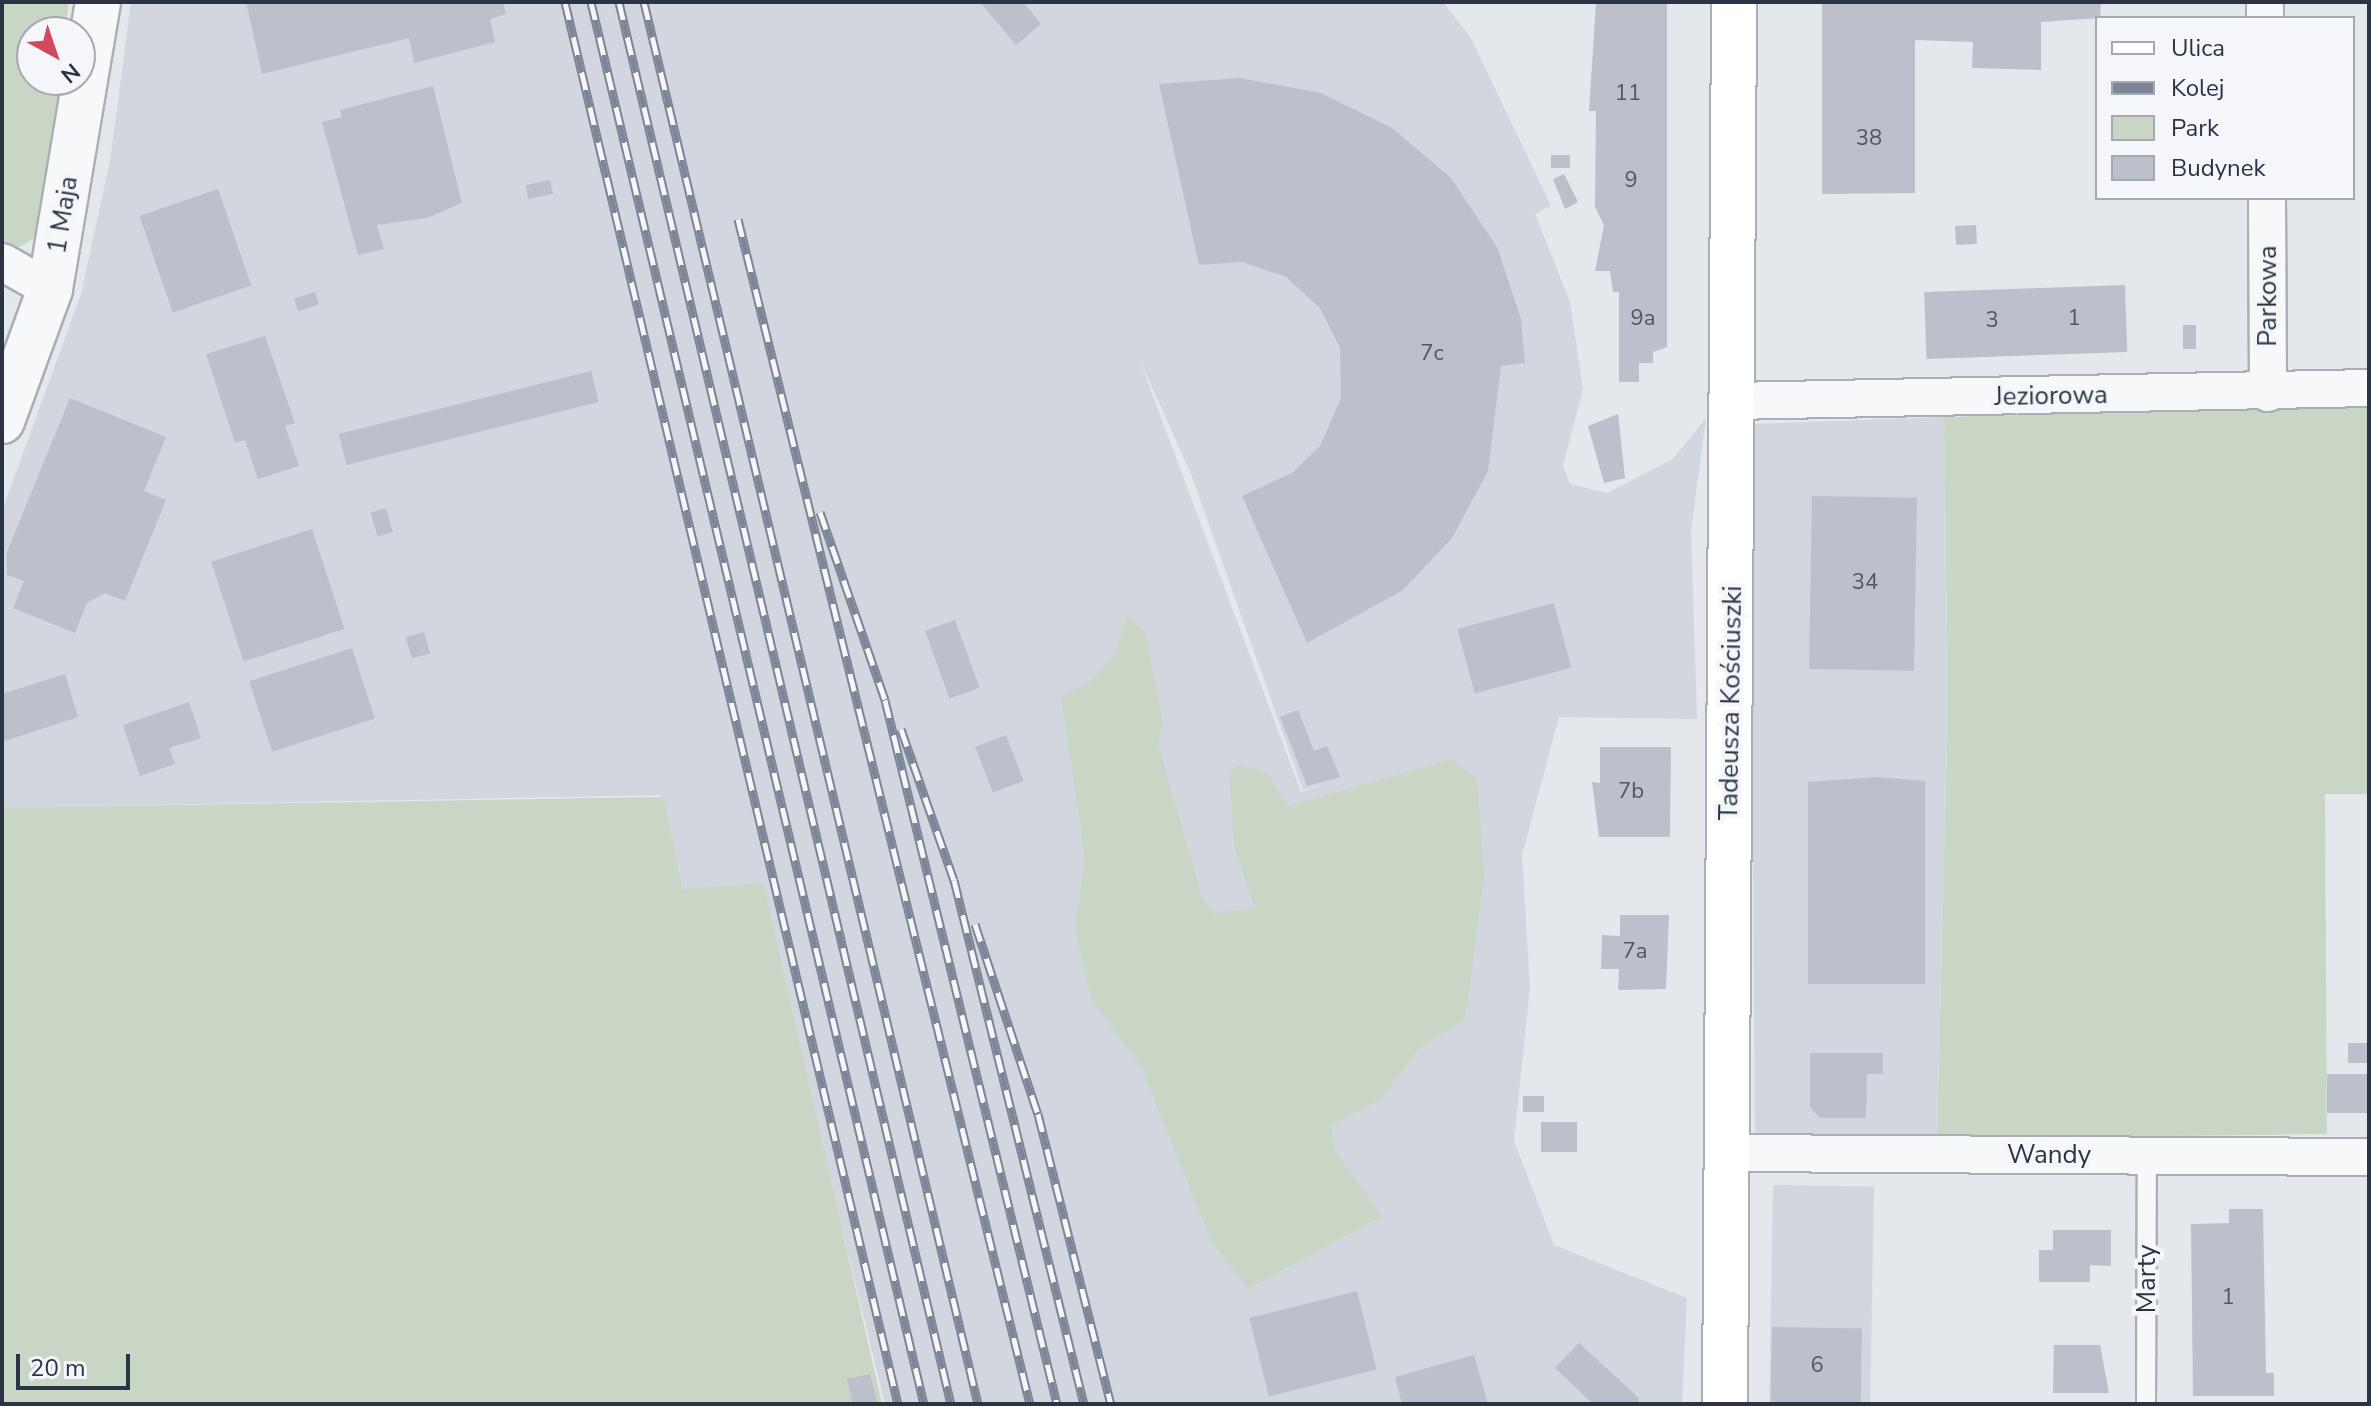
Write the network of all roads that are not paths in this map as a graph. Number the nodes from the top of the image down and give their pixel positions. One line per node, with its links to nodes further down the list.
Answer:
1 (98, 2): 5 (street, 1 Maja)
2 (1734, 2): 8 (main road, Tadeusza Kościuszki)
3 (2267, 200): 7 (street, Parkowa)
4 (2, 262): 5 (street)
5 (50, 289): 9 (street, 1 Maja)
6 (2369, 388): 7 (street, Jeziorowa)
7 (2268, 393): 8 (street, Jeziorowa)
8 (1733, 401): 10 (main road, Tadeusza Kościuszki)
9 (2, 421)
10 (1730, 1153): 11 (street, Wandy); 13 (main road, Tadeusza Kościuszki)
11 (2147, 1155): 12 (street, Wandy); 14 (lane, Marty)
12 (2369, 1157)
13 (1725, 1404)
14 (2146, 1404)

